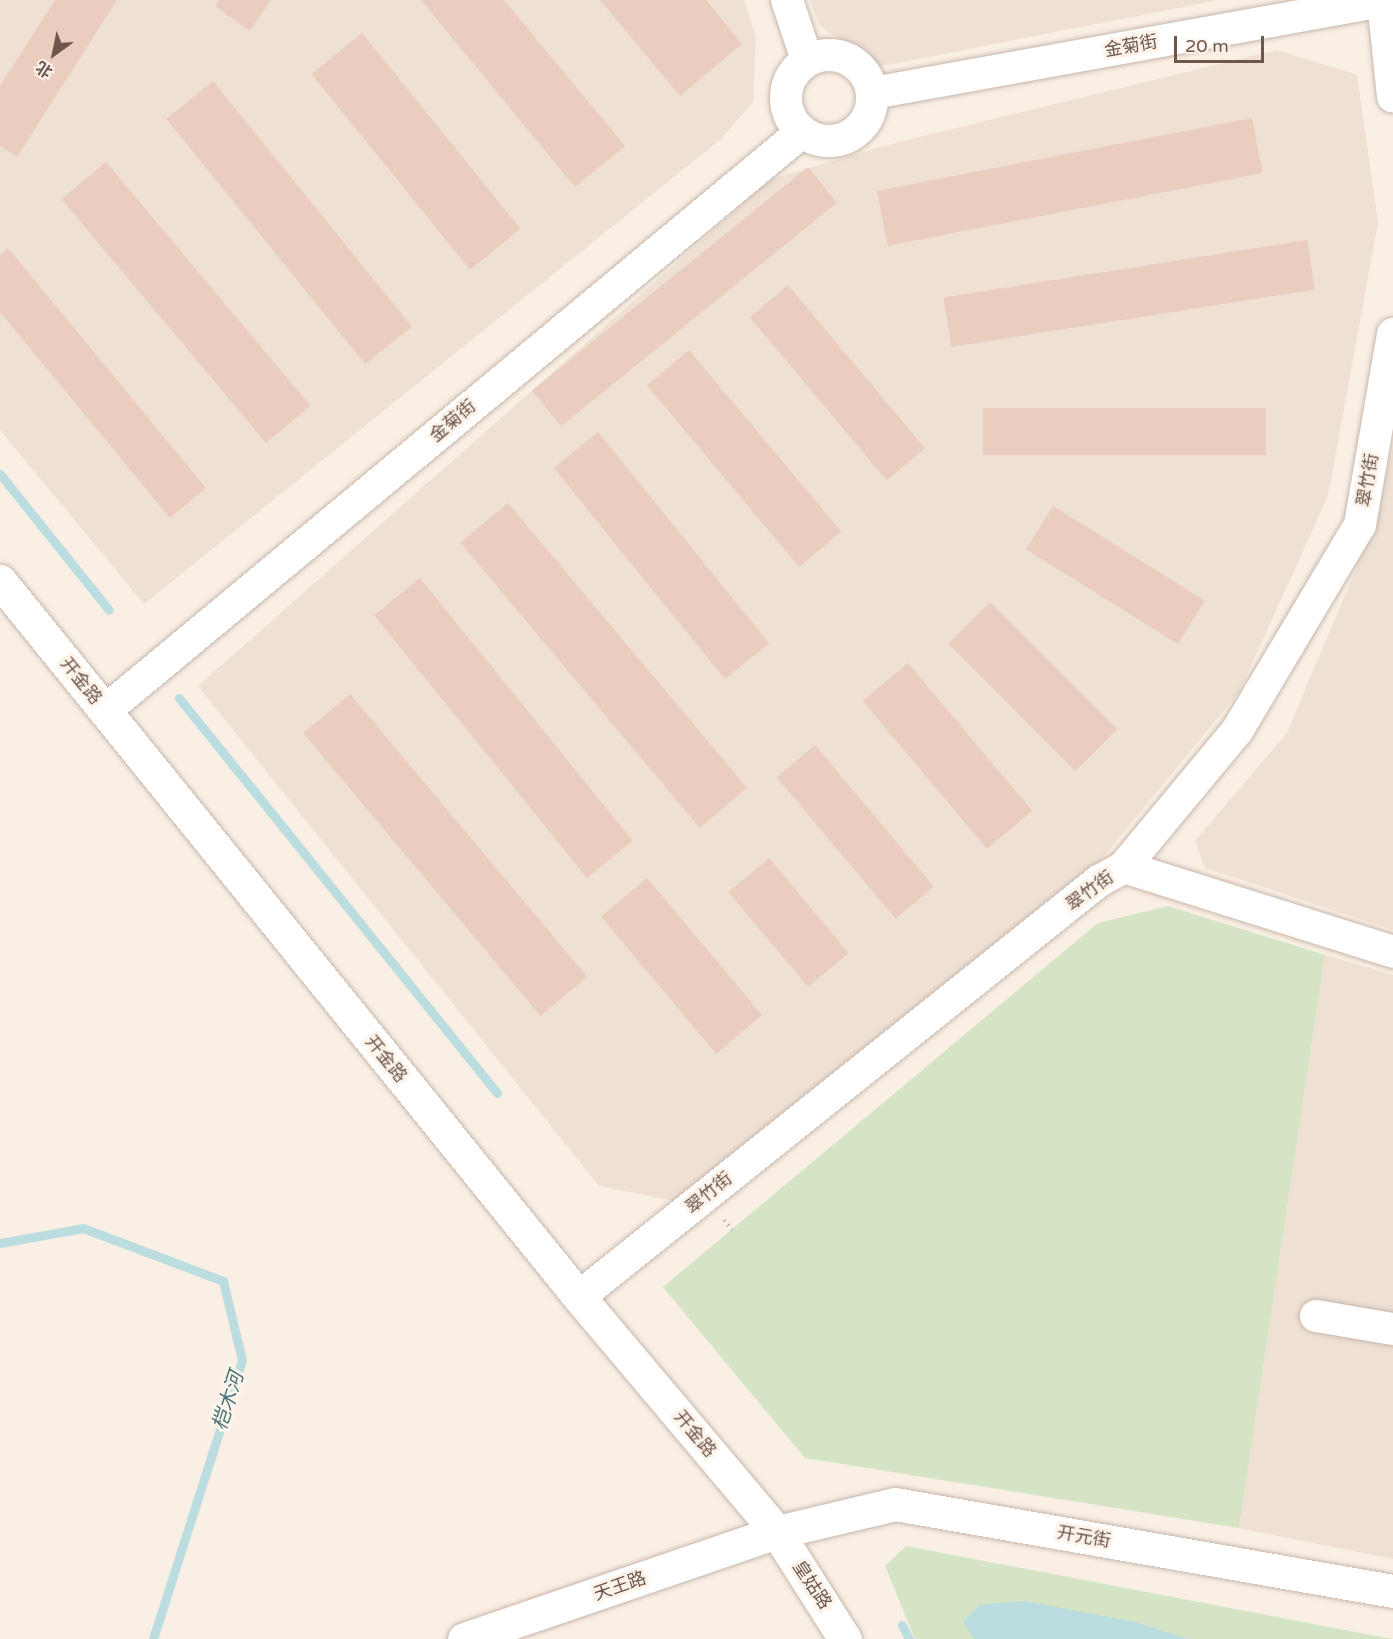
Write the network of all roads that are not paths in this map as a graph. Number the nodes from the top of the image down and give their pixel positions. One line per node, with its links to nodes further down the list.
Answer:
1 (787, 0): 3 (street)
2 (1385, 0): 4 (street, 金菊街); 5 (street)
3 (807, 60): 4 (street); 6 (street)
4 (873, 93): 6 (street)
5 (1393, 96)
6 (802, 132): 9 (street, 金菊街)
7 (1393, 334): 10 (street, 翠竹街)
8 (0, 581): 9 (street, 开金路)
9 (105, 711): 12 (street, 开金路)
10 (1124, 867): 11 (street); 12 (street, 翠竹街)
11 (1393, 952)
12 (579, 1297): 15 (street, 开金路)
13 (1316, 1316): 14 (street)
14 (1393, 1329)
15 (777, 1532): 16 (street, 开元街); 17 (street, 天王路); 18 (street, 皇姑路)
16 (1393, 1591)
17 (464, 1639)
18 (844, 1639)

